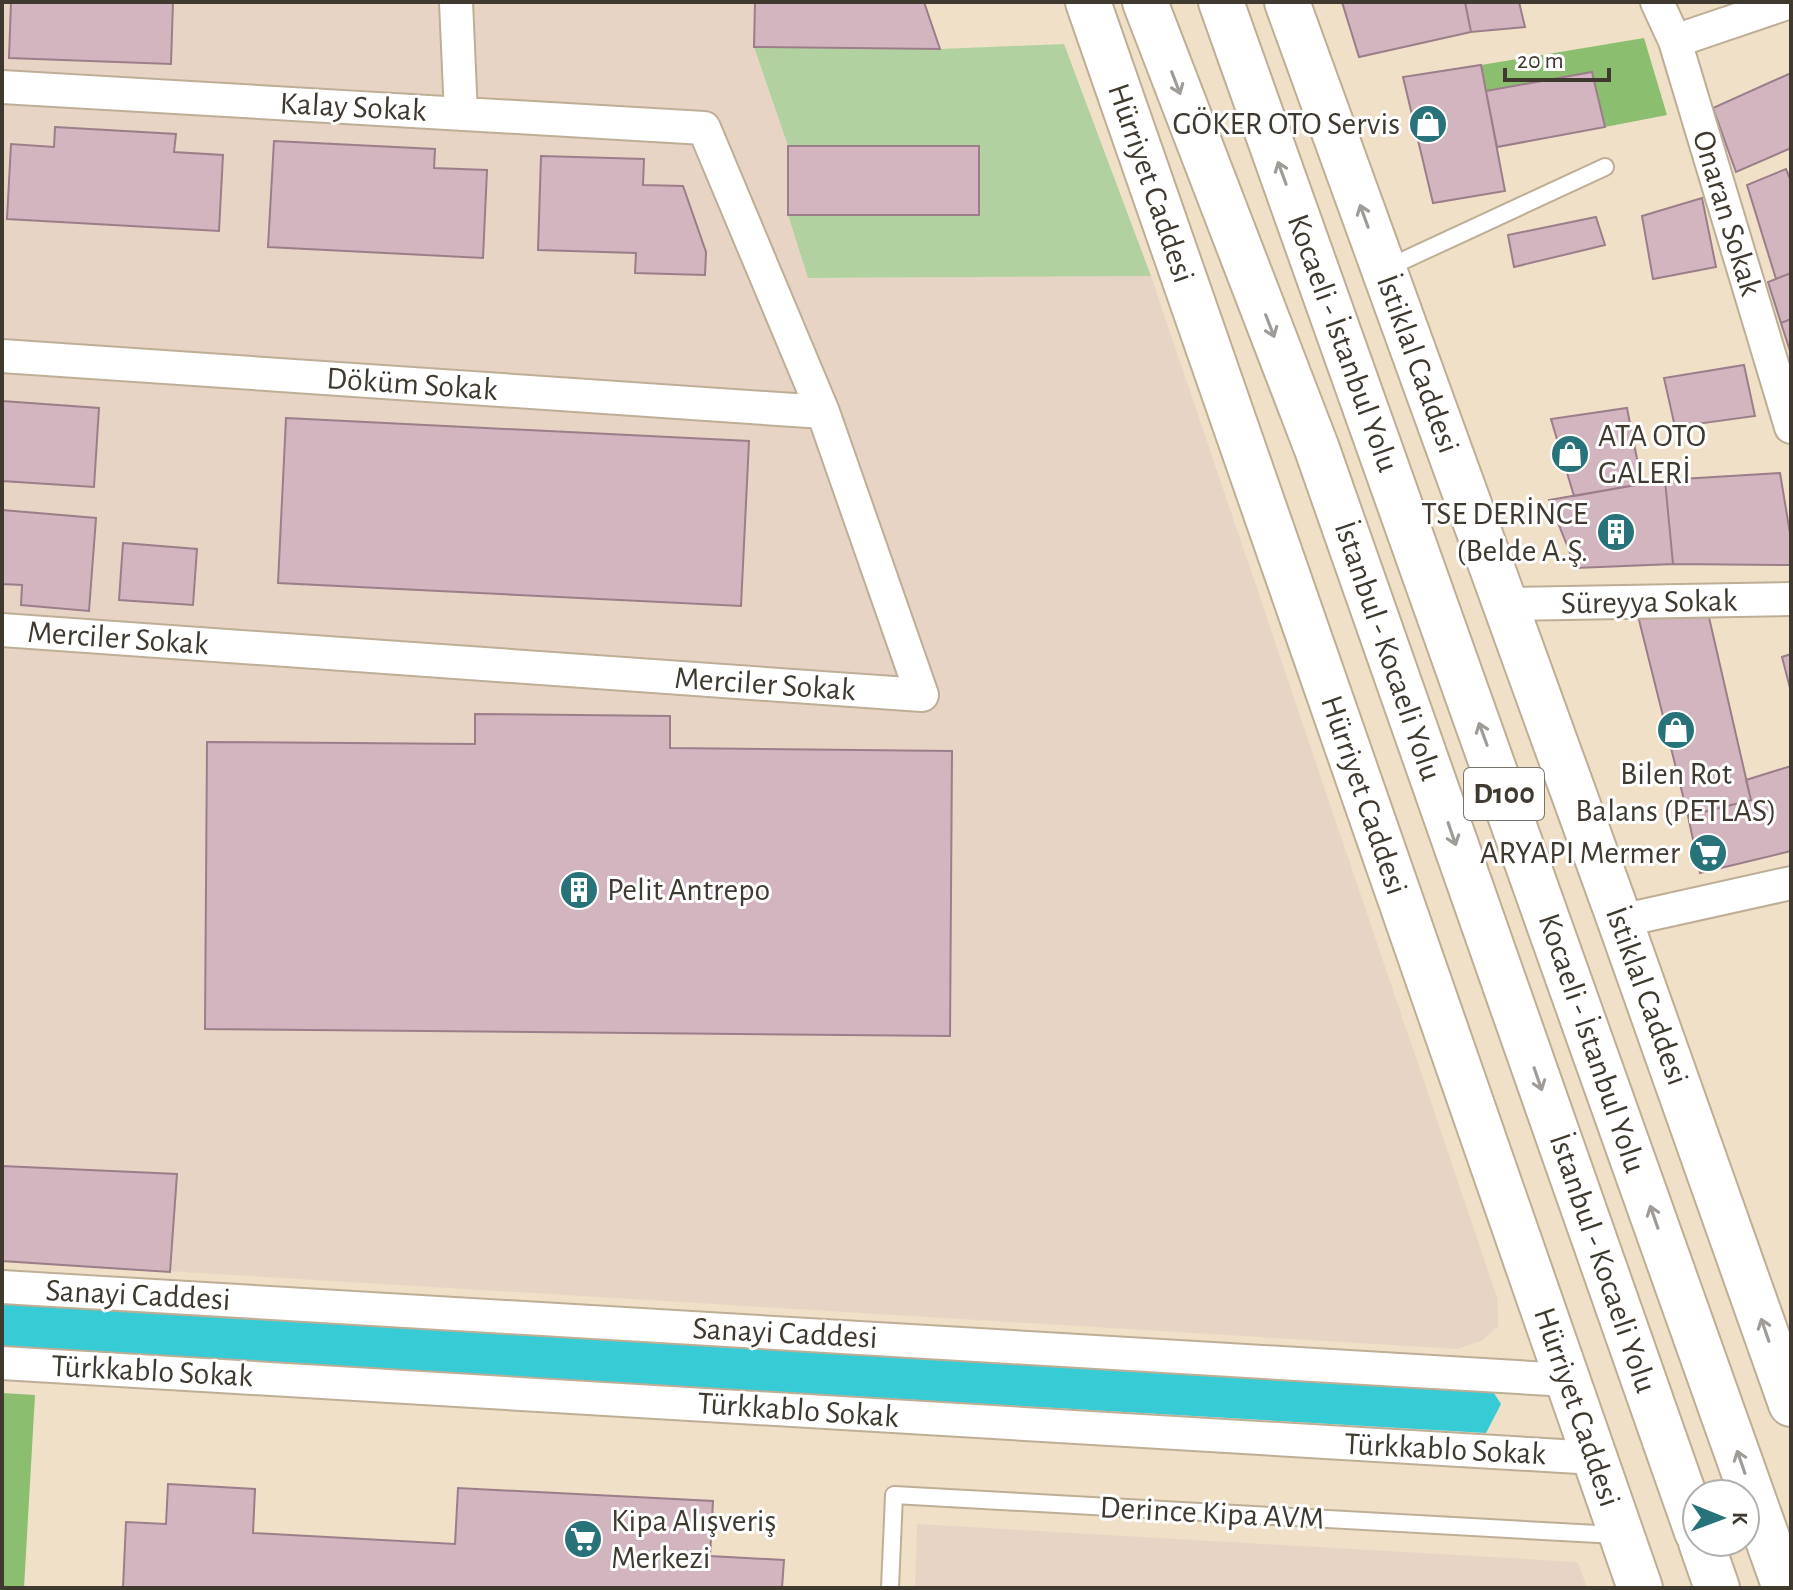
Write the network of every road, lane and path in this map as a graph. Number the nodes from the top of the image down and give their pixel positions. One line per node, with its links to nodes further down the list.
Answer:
1 (456, 2): 10 (street)
2 (1088, 2): 24 (main road, Hürriyet Caddesi)
3 (1145, 2): 27 (main road, İstanbul - Kocaeli Yolu / D100, one-way to 27)
4 (1221, 2): 33 (main road, Kocaeli - İstanbul Yolu / D100, one-way to 4)
5 (1287, 2): 13 (main road, İstiklal Caddesi, one-way to 5)
6 (1657, 2): 8 (street, Onaran Sokak)
7 (1790, 2): 8 (street)
8 (1675, 41): 16 (street, Onaran Sokak)
9 (2, 87): 10 (street, Kalay Sokak)
10 (461, 114): 11 (street, Kalay Sokak)
11 (704, 128): 15 (street, Merciler Sokak)
12 (1605, 167): 13 (lane)
13 (1383, 270): 18 (main road, İstiklal Caddesi)
14 (2, 356): 15 (street, Döküm Sokak)
15 (823, 412): 19 (street, Merciler Sokak)
16 (1791, 427)
17 (1791, 599): 18 (street, Süreyya Sokak)
18 (1506, 604): 21 (main road, İstiklal Caddesi)
19 (2, 630)
20 (1791, 883): 21 (street)
21 (1620, 921): 25 (main road, İstiklal Caddesi, one-way to 21)
22 (2, 1287): 24 (street, Sanayi Caddesi)
23 (2, 1363): 26 (street, Türkkablo Sokak)
24 (1567, 1380): 26 (main road, Hürriyet Caddesi)
25 (1791, 1404)
26 (1595, 1458): 28 (main road, Hürriyet Caddesi)
27 (1681, 1486)
28 (1622, 1536): 30 (lane, Derince Kipa AVM); 31 (main road, Hürriyet Caddesi)
29 (1707, 1558): 32 (main road)
30 (890, 1588)
31 (1640, 1588)
32 (1717, 1588)
33 (1785, 1588)

